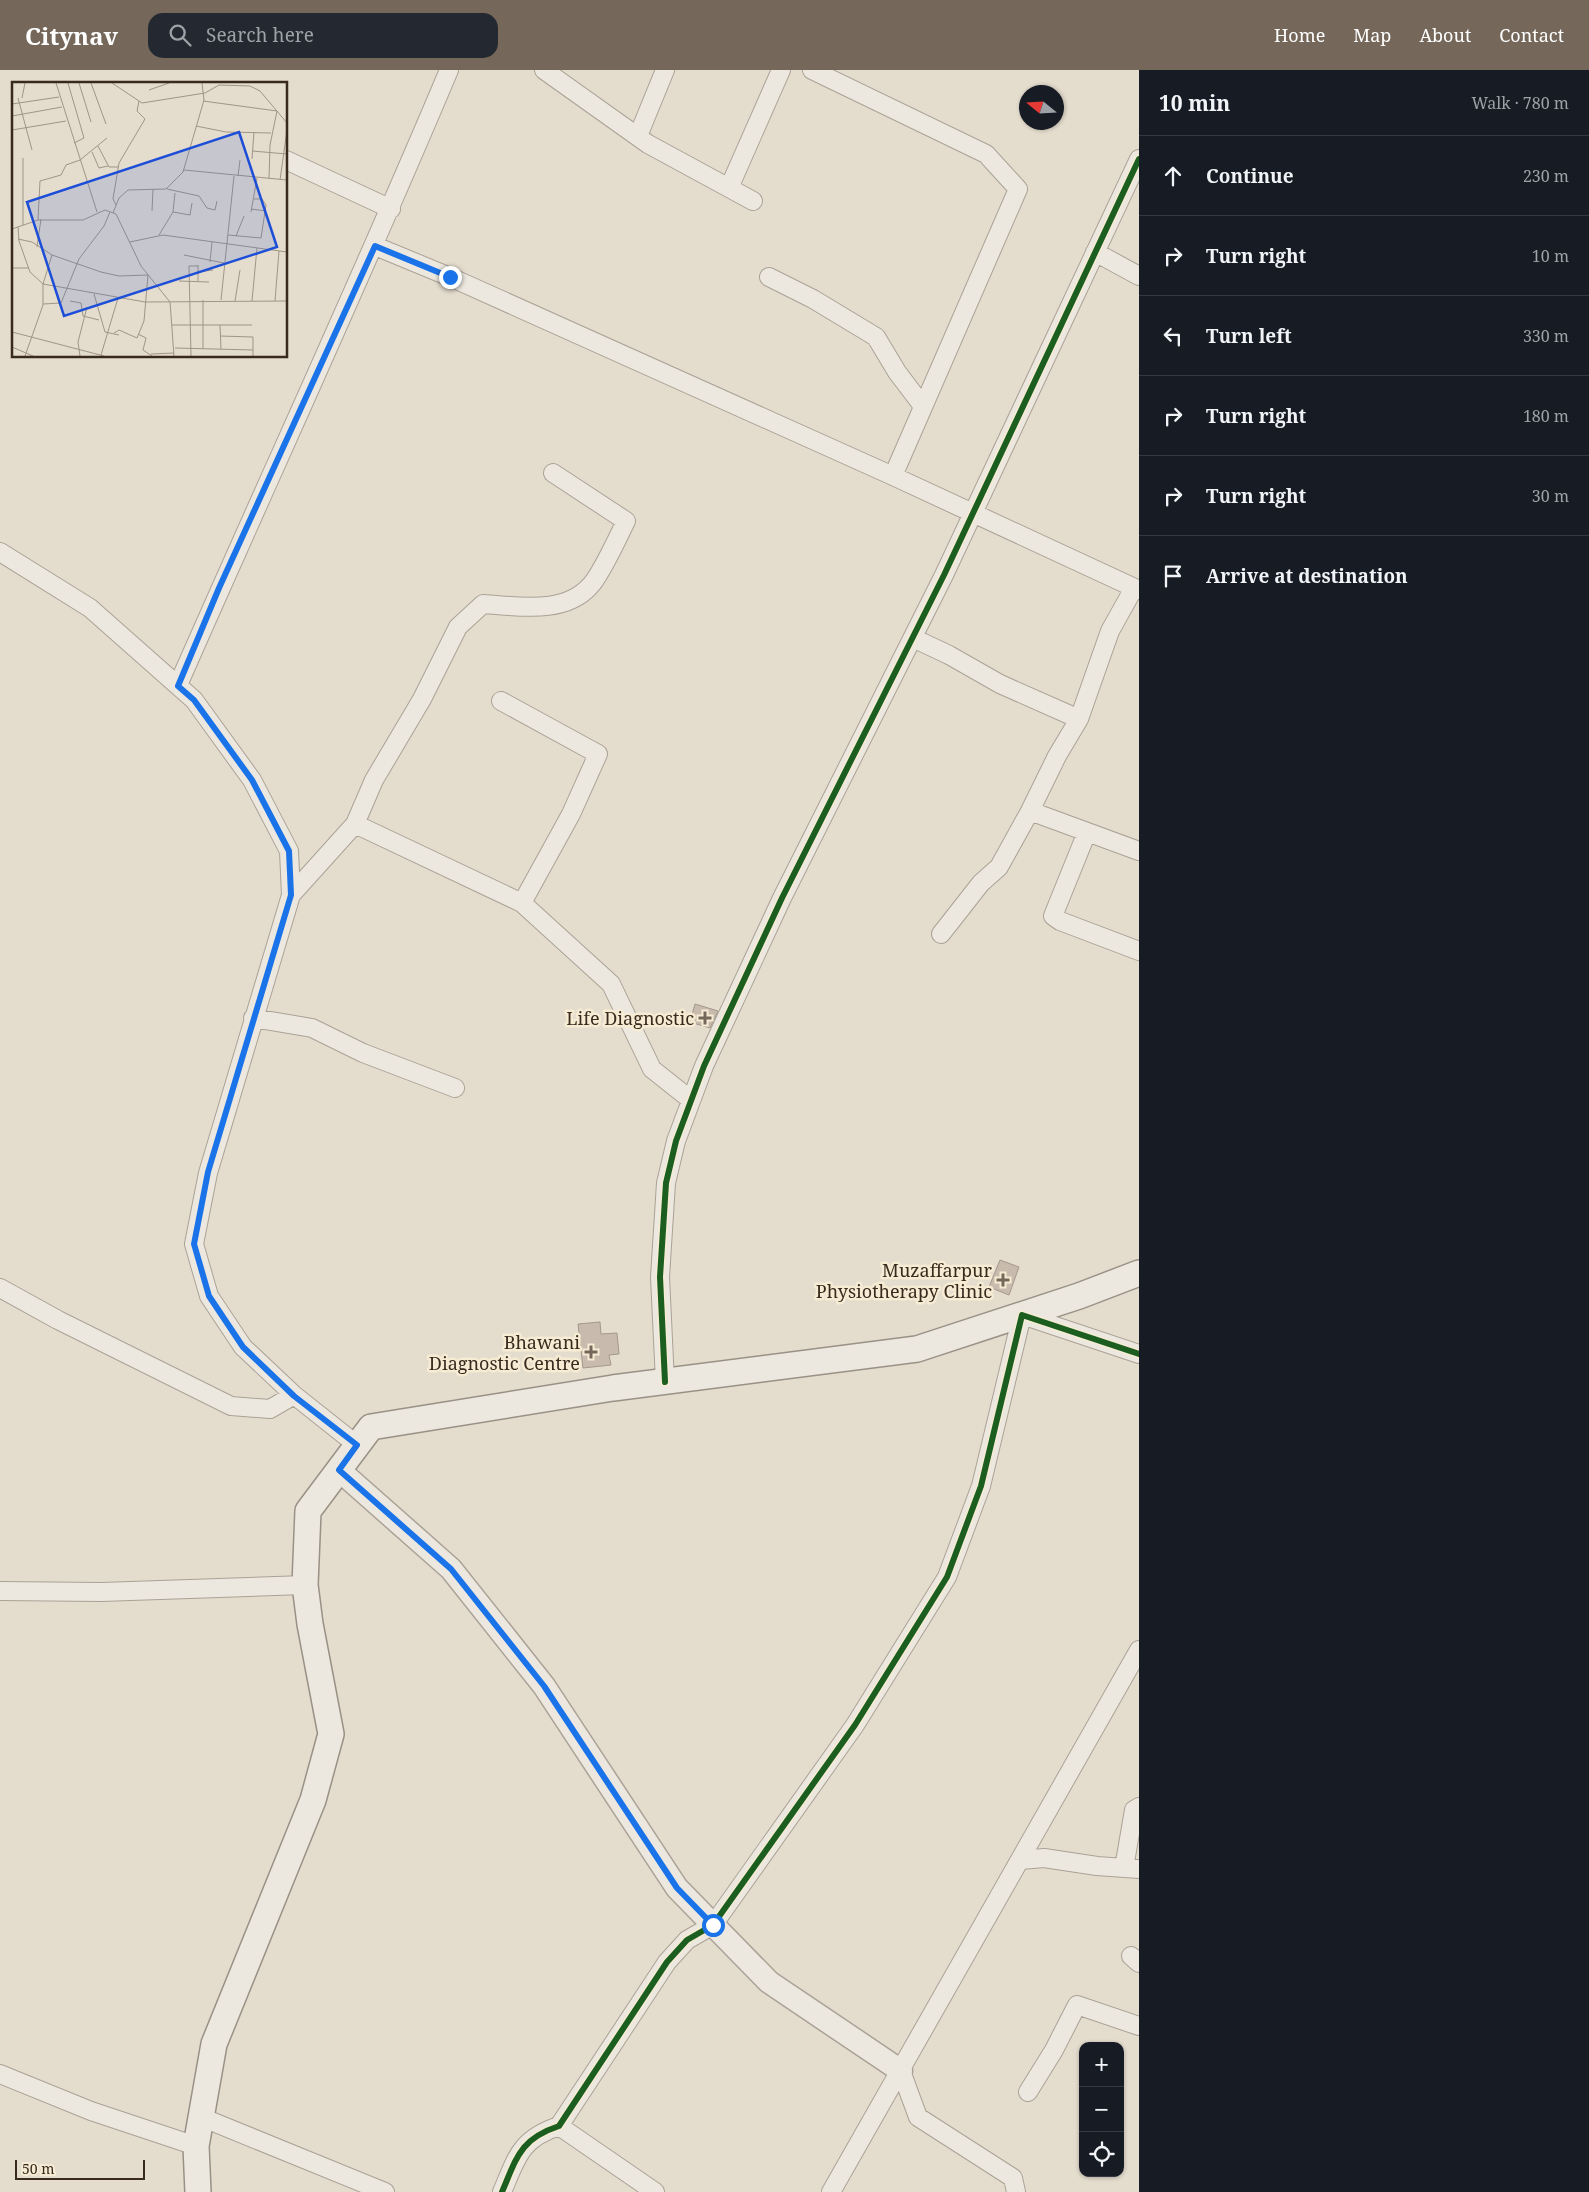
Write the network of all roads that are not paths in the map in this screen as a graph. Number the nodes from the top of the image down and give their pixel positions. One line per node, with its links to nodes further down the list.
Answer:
1 (449, 70): 11 (street)
2 (544, 70): 6 (street)
3 (665, 70): 6 (street)
4 (781, 70): 9 (street)
5 (812, 70): 16 (street)
6 (638, 136): 9 (street)
7 (1139, 159): 13 (street)
8 (288, 161): 11 (street)
9 (729, 188): 10 (street)
10 (753, 202)
11 (391, 209): 12 (street)
12 (375, 246): 18 (street); 23 (street)
13 (1095, 252): 14 (street); 19 (street)
14 (1139, 276)
15 (769, 277): 16 (street)
16 (922, 405): 18 (street)
17 (553, 473): 27 (street)
18 (893, 476): 19 (street)
19 (974, 512): 21 (street); 22 (street)
20 (0, 552): 23 (street)
21 (1136, 589): 25 (street)
22 (913, 638): 25 (street); 36 (street)
23 (178, 686): 30 (street)
24 (501, 701): 31 (street)
25 (1079, 719): 26 (street)
26 (1030, 812): 28 (street); 32 (street)
27 (355, 824): 30 (street); 31 (street)
28 (1087, 832): 29 (street); 33 (street)
29 (1139, 851)
30 (291, 895): 34 (street)
31 (522, 903): 36 (street)
32 (941, 934)
33 (1139, 951)
34 (253, 1018): 35 (street); 42 (street)
35 (455, 1088)
36 (691, 1100): 41 (street)
37 (1139, 1274): 39 (main road)
38 (0, 1288): 42 (street)
39 (1022, 1315): 40 (street); 41 (main road); 51 (street)
40 (1139, 1354)
41 (665, 1382): 43 (main road)
42 (294, 1396): 43 (street)
43 (357, 1445): 44 (main road)
44 (339, 1470): 45 (main road); 51 (street)
45 (305, 1585): 46 (street); 56 (main road)
46 (0, 1591)
47 (1139, 1650): 49 (street)
48 (1139, 1807): 50 (street)
49 (1021, 1860): 50 (street); 53 (street)
50 (1132, 1869)
51 (713, 1925): 53 (street); 57 (street)
52 (1139, 2026): 55 (street)
53 (901, 2071): 63 (street); 64 (street)
54 (0, 2074): 58 (street)
55 (1028, 2092)
56 (201, 2117): 58 (main road); 60 (street)
57 (559, 2126): 61 (street); 62 (street)
58 (196, 2146): 59 (main road)
59 (198, 2192)
60 (385, 2192)
61 (502, 2192)
62 (655, 2192)
63 (831, 2192)
64 (1016, 2192)

